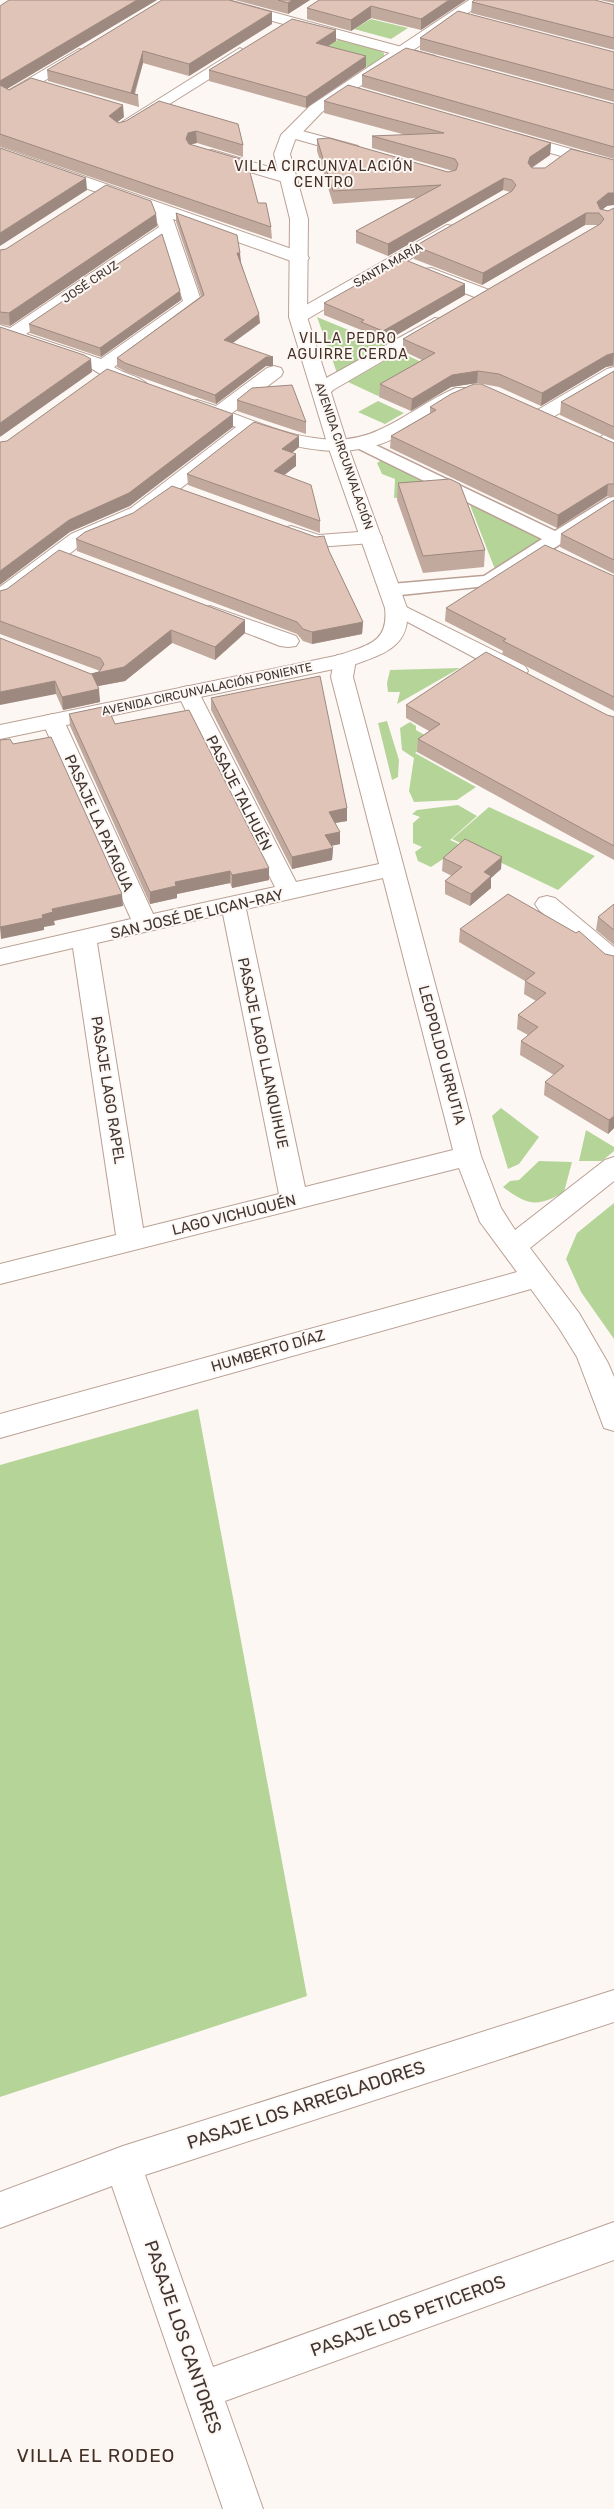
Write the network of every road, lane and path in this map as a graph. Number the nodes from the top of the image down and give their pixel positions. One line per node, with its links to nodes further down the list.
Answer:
1 (211, 0): 5 (street)
2 (479, 0): 4 (street, AVENIDA CIRCUNVALACIÓN)
3 (307, 10): 5 (street)
4 (456, 16): 6 (street); 10 (street, AVENIDA CIRCUNVALACIÓN)
5 (290, 21): 7 (street); 10 (street)
6 (474, 21)
7 (272, 32)
8 (256, 43): 18 (street)
9 (96, 44): 12 (street)
10 (401, 52): 11 (street); 14 (street, AVENIDA CIRCUNVALACIÓN)
11 (449, 65)
12 (30, 83): 13 (street); 15 (street)
13 (49, 88)
14 (344, 89): 16 (street); 20 (street, AVENIDA CIRCUNVALACIÓN)
15 (9, 95)
16 (364, 95)
17 (119, 109): 18 (street)
18 (140, 115): 19 (street)
19 (120, 128)
20 (291, 133): 25 (street); 30 (street, AVENIDA CIRCUNVALACIÓN)
21 (502, 134): 24 (street)
22 (196, 150): 30 (street)
23 (0, 152): 26 (street)
24 (567, 152): 27 (street); 28 (street)
25 (364, 153)
26 (18, 158): 29 (street); 31 (street)
27 (551, 164)
28 (614, 166)
29 (0, 169)
30 (287, 178): 36 (street, AVENIDA CIRCUNVALACIÓN)
31 (104, 189): 32 (street); 33 (street)
32 (88, 199)
33 (161, 209): 35 (street); 36 (street)
34 (463, 221): 37 (street, SANTA MARÍA)
35 (169, 228): 43 (street, JOSÉ CRUZ); 45 (street)
36 (300, 258): 42 (street, AVENIDA CIRCUNVALACIÓN)
37 (397, 260): 39 (street); 42 (street, SANTA MARÍA)
38 (500, 285): 39 (street)
39 (484, 294): 40 (street)
40 (467, 304)
41 (450, 314): 49 (street)
42 (298, 318): 49 (street, AVENIDA CIRCUNVALACIÓN)
43 (7, 338): 45 (street)
44 (274, 372): 51 (street)
45 (101, 373): 48 (street)
46 (614, 373): 52 (street)
47 (478, 390): 54 (street)
48 (155, 391)
49 (321, 392): 55 (street, AVENIDA CIRCUNVALACIÓN)
50 (182, 401): 51 (street)
51 (219, 414): 53 (street)
52 (541, 416)
53 (251, 425): 55 (street); 60 (street)
54 (361, 443): 55 (street); 59 (street)
55 (338, 446): 58 (street, AVENIDA CIRCUNVALACIÓN)
56 (614, 502): 59 (street)
57 (271, 524): 58 (street)
58 (372, 537): 62 (street, AVENIDA CIRCUNVALACIÓN)
59 (553, 548): 62 (street)
60 (1, 595)
61 (196, 606): 63 (street)
62 (396, 607): 64 (street, AVENIDA CIRCUNVALACIÓN PONIENTE); 65 (street)
63 (288, 641)
64 (345, 660): 66 (street, AVENIDA CIRCUNVALACIÓN PONIENTE); 69 (street, LEOPOLDO URRUTIA)
65 (536, 681)
66 (188, 693): 67 (street, AVENIDA CIRCUNVALACIÓN PONIENTE); 70 (street, PASAJE TALHUÉN)
67 (53, 721): 68 (street, AVENIDA CIRCUNVALACIÓN PONIENTE); 73 (street, PASAJE LA PATAGUA)
68 (0, 732)
69 (393, 868): 70 (street, SAN JOSÉ DE LICAN-RAY); 77 (street, LEOPOLDO URRUTIA)
70 (290, 893): 72 (street, SAN JOSÉ DE LICAN-RAY)
71 (547, 904): 76 (street)
72 (232, 906): 73 (street, SAN JOSÉ DE LICAN-RAY); 79 (street, PASAJE LAGO LLANQUIHUE)
73 (146, 925): 74 (street, SAN JOSÉ DE LICAN-RAY)
74 (84, 938): 75 (street, SAN JOSÉ DE LICAN-RAY); 80 (street, PASAJE LAGO RAPEL)
75 (0, 957)
76 (614, 960)
77 (468, 1156): 79 (street, LAGO VICHUQUÉN); 81 (street, LEOPOLDO URRUTIA)
78 (614, 1167): 81 (street)
79 (294, 1200): 80 (street, LAGO VICHUQUÉN)
80 (131, 1241): 82 (street, LAGO VICHUQUÉN)
81 (514, 1246): 83 (street, LEOPOLDO URRUTIA)
82 (0, 1274)
83 (536, 1276): 84 (street, LEOPOLDO URRUTIA); 85 (street, HUMBERTO DÍAZ)
84 (614, 1420)
85 (0, 1426)
86 (614, 2006): 87 (street, PASAJE LOS ARREGLADORES)
87 (123, 2164): 88 (street, PASAJE LOS ARREGLADORES); 90 (street, PASAJE LOS CANTORES)
88 (0, 2210)
89 (614, 2241): 90 (street, PASAJE LOS PETICEROS)
90 (202, 2390): 91 (street, PASAJE LOS CANTORES)
91 (243, 2509)

